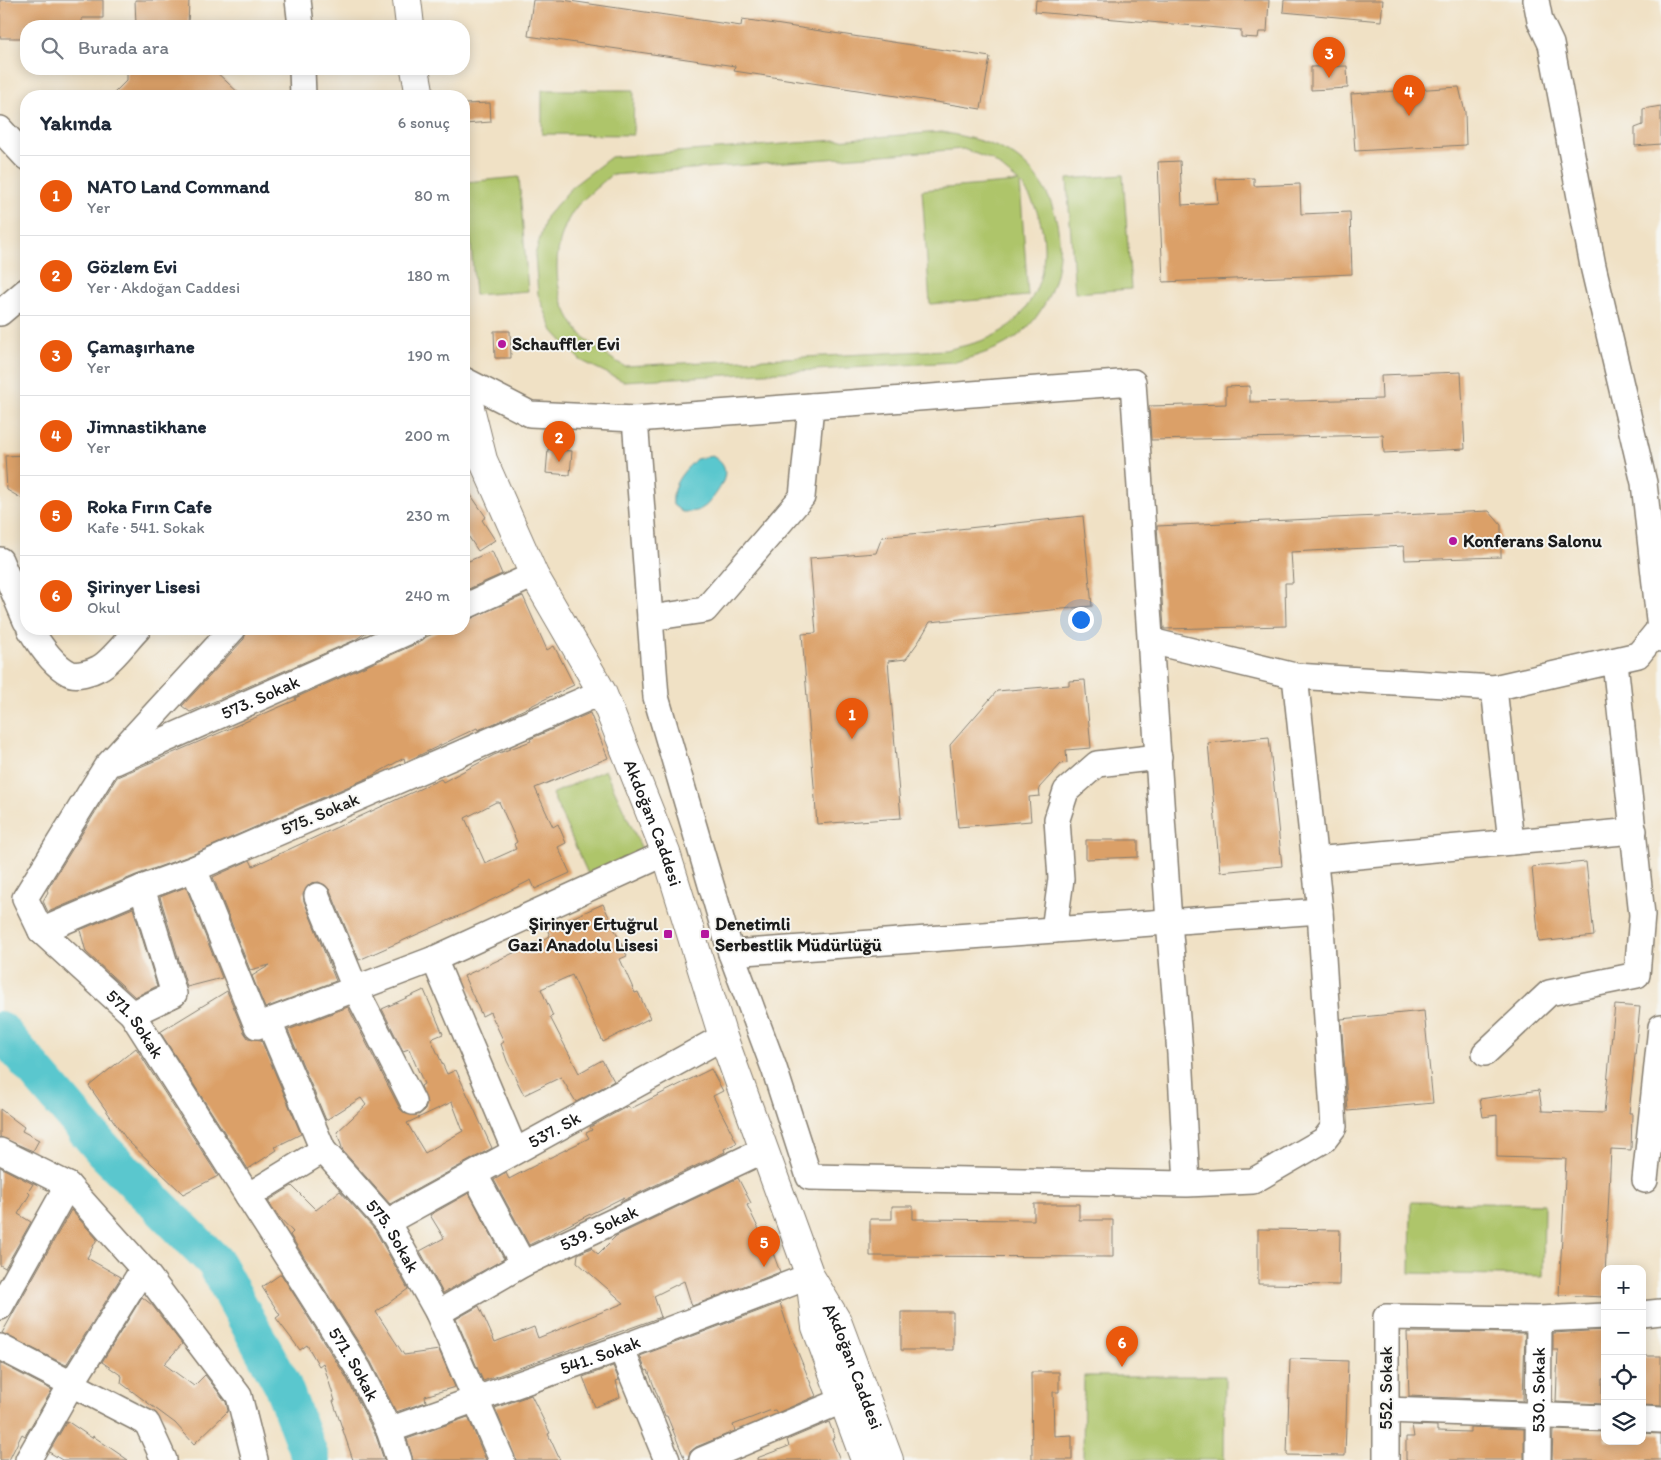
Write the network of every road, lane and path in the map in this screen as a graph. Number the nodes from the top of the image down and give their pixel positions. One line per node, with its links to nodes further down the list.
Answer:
1 (298, 0): 4 (street)
2 (407, 0): 5 (main road)
3 (1536, 0): 23 (street)
4 (300, 20)
5 (409, 20)
6 (302, 75): 8 (street)
7 (417, 75): 9 (main road)
8 (303, 90)
9 (419, 90)
10 (0, 129): 11 (street)
11 (20, 151)
12 (20, 296): 13 (street)
13 (0, 313)
14 (470, 383): 17 (street)
15 (811, 406): 17 (street); 22 (street); 28 (street)
16 (470, 408): 19 (main road, Akdoğan Caddesi)
17 (635, 419): 22 (street)
18 (0, 560): 21 (street)
19 (534, 575): 20 (street); 32 (main road, Akdoğan Caddesi)
20 (470, 604)
21 (20, 607)
22 (650, 618): 46 (street)
23 (1660, 634): 29 (street)
24 (33, 635): 25 (street)
25 (132, 635)
26 (227, 635): 34 (street, 571. Sokak)
27 (401, 635): 34 (street, 573. Sokak)
28 (1151, 641): 30 (street); 33 (street)
29 (1615, 662): 31 (street); 35 (street)
30 (1295, 676): 31 (street); 38 (street)
31 (1494, 688): 36 (street)
32 (602, 692): 37 (main road, Akdoğan Caddesi); 39 (street, 575. Sokak)
33 (1160, 756): 43 (street); 44 (street)
34 (106, 767): 45 (street, 571. Sokak)
35 (1634, 831): 36 (street); 53 (street)
36 (1510, 842): 38 (street)
37 (666, 853): 47 (street); 52 (main road, Akdoğan Caddesi)
38 (1314, 860): 42 (street)
39 (194, 869): 40 (street); 50 (street, 575. Sokak)
40 (142, 888): 45 (street); 49 (street)
41 (317, 896): 48 (street)
42 (1320, 911): 43 (street); 61 (street)
43 (1169, 922): 44 (street); 61 (street)
44 (1054, 930): 46 (street)
45 (40, 931): 49 (street, 571. Sokak)
46 (732, 953): 61 (street)
47 (434, 959): 48 (street); 58 (street)
48 (355, 988): 50 (street); 54 (street)
49 (132, 1014): 63 (street, 571. Sokak)
50 (263, 1024): 55 (street, 575. Sokak)
51 (1661, 1026): 60 (street)
52 (723, 1037): 56 (main road, Akdoğan Caddesi); 58 (street, 537. Sk)
53 (1485, 1053)
54 (413, 1102)
55 (322, 1150): 63 (street); 64 (street, 575. Sokak)
56 (764, 1150): 65 (street, 539. Sokak); 67 (main road, Akdoğan Caddesi)
57 (0, 1151): 62 (street)
58 (515, 1151): 59 (street, 537. Sk)
59 (475, 1175): 64 (street, 537. Sk); 65 (street)
60 (1645, 1180)
61 (1187, 1184)
62 (68, 1185): 66 (street); 68 (street)
63 (248, 1196): 84 (street, 571. Sokak)
64 (387, 1222): 70 (street, 575. Sokak)
65 (523, 1264): 70 (street, 539. Sokak)
66 (144, 1269): 76 (street); 87 (street)
67 (810, 1276): 75 (street, 541. Sokak); 78 (main road, Akdoğan Caddesi); 93 (main road, Akdoğan Caddesi)
68 (0, 1307)
69 (1661, 1312): 71 (street)
70 (438, 1313): 77 (street, 575. Sokak)
71 (1646, 1314)
72 (1601, 1316): 73 (street)
73 (1539, 1320): 79 (street, 552. Sokak); 80 (street, 530. Sokak)
74 (0, 1348): 76 (street)
75 (621, 1348): 77 (street, 541. Sokak); 90 (street)
76 (72, 1383): 85 (street); 86 (street)
77 (475, 1399): 84 (street, 541. Sokak); 89 (street, 575. Sokak)
78 (844, 1400): 91 (street); 92 (main road, Akdoğan Caddesi)
79 (1386, 1410): 80 (street); 94 (street, 552. Sokak)
80 (1538, 1415): 81 (street); 95 (street, 530. Sokak)
81 (1601, 1418)
82 (1646, 1419): 83 (street)
83 (1661, 1420)
84 (389, 1430): 88 (street, 571. Sokak)
85 (28, 1460)
86 (164, 1460)
87 (256, 1460)
88 (399, 1460)
89 (502, 1460)
90 (666, 1460)
91 (702, 1460)
92 (865, 1460)
93 (889, 1460)
94 (1386, 1460)
95 (1538, 1460)

